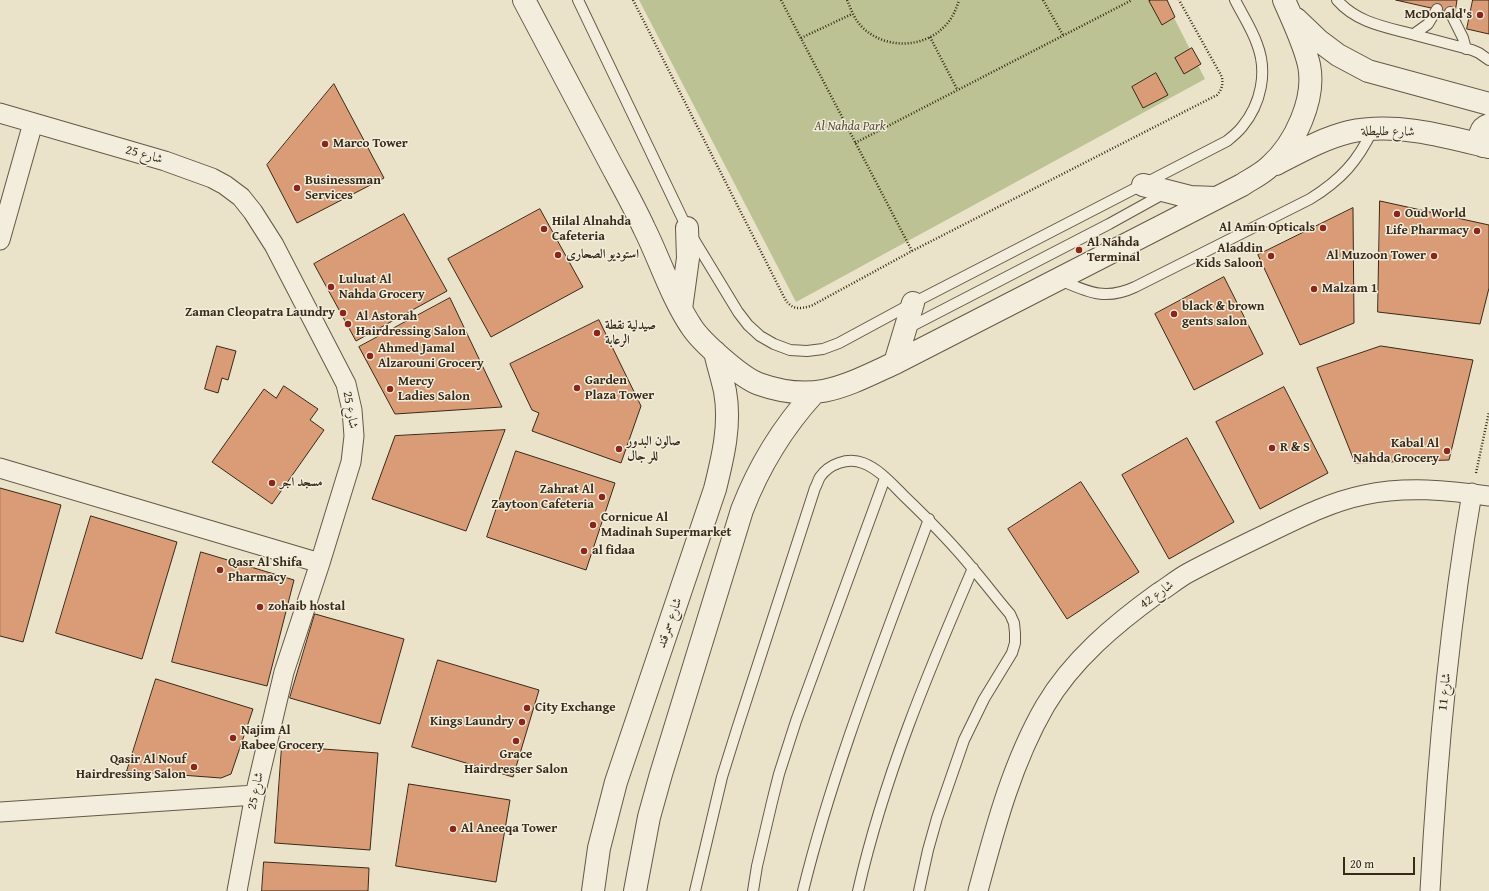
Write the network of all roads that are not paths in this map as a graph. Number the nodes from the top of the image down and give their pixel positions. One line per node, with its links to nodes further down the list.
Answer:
1 (524, 0): 25 (street)
2 (578, 0): 21 (lane)
3 (1235, 0): 18 (lane)
4 (1336, 0): 8 (lane)
5 (1287, 6): 11 (street); 17 (street)
6 (1437, 9): 8 (lane)
7 (1450, 12): 9 (lane)
8 (1414, 34): 9 (lane)
9 (1466, 49): 10 (lane)
10 (1489, 60)
11 (1489, 104)
12 (0, 113): 13 (street, شارع 25)
13 (33, 123): 22 (street); 34 (street, شارع 25)
14 (1489, 125): 16 (street)
15 (1373, 129): 16 (street, شارع طليطلة); 17 (street, شارع طليطلة); 23 (lane)
16 (1486, 147)
17 (1270, 167): 20 (street)
18 (1143, 185): 19 (street); 24 (lane)
19 (1167, 192): 20 (street); 26 (lane)
20 (1216, 198): 23 (street)
21 (687, 228): 24 (lane); 25 (street)
22 (0, 240)
23 (1058, 279): 28 (street)
24 (913, 303): 26 (street)
25 (681, 309): 27 (street)
26 (904, 330): 28 (street)
27 (715, 352): 29 (street); 39 (street, شارع سمرقند)
28 (895, 363): 29 (street)
29 (814, 393): 40 (street)
30 (0, 468): 34 (street)
31 (885, 478): 33 (lane); 41 (lane); 42 (lane)
32 (1480, 494): 46 (street, شارع 42); 47 (street, شارع 11)
33 (929, 519): 35 (lane); 43 (lane)
34 (320, 563): 36 (street, شارع 25)
35 (973, 568): 44 (lane); 45 (lane)
36 (255, 795): 37 (street); 38 (street, شارع 25)
37 (0, 812)
38 (237, 891)
39 (593, 891)
40 (634, 891)
41 (696, 891)
42 (753, 891)
43 (804, 891)
44 (858, 891)
45 (919, 891)
46 (978, 891)
47 (1430, 891)

